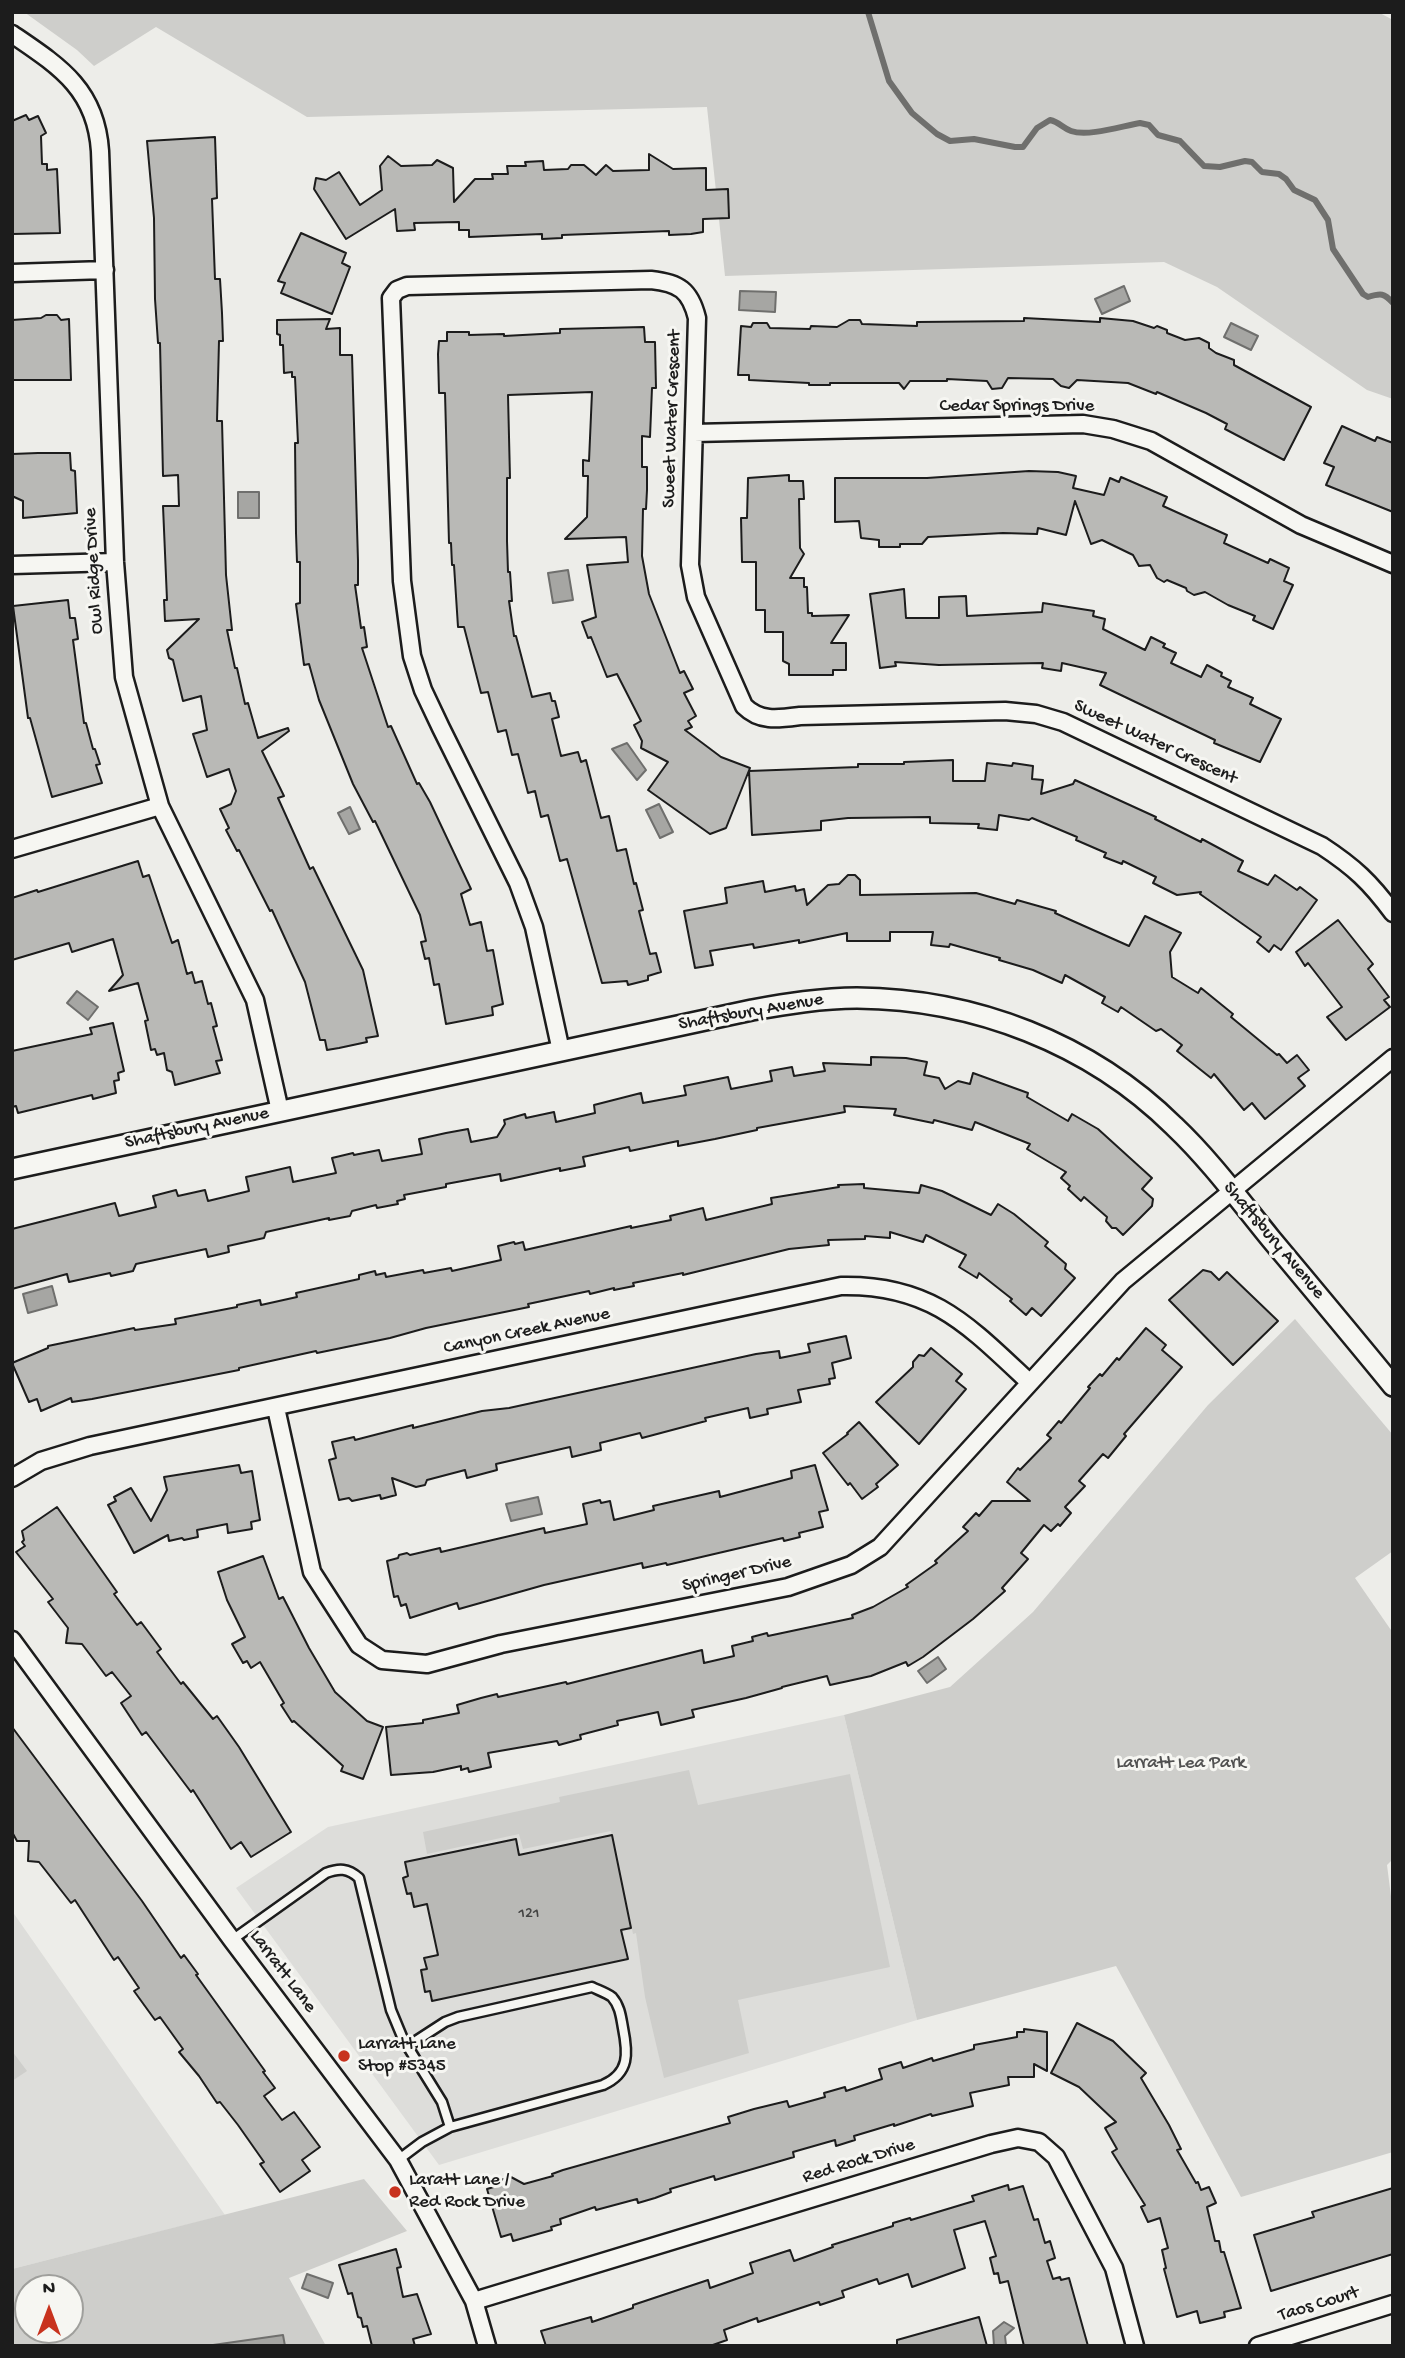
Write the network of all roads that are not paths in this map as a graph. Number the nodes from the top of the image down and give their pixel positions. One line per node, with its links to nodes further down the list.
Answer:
1 (12, 34): 2 (street, Owl Ridge Drive)
2 (104, 270): 3 (street); 5 (street, Owl Ridge Drive)
3 (12, 273)
4 (694, 433): 6 (street, Cedar Springs Drive); 10 (street, Sweet Water Crescent); 11 (street, Sweet Water Crescent)
5 (115, 562): 7 (street); 8 (street, Owl Ridge Drive)
6 (1393, 564)
7 (12, 565)
8 (160, 806): 9 (street); 13 (street, Owl Ridge Drive)
9 (12, 849)
10 (1393, 913)
11 (561, 1051): 13 (street, Shaftsbury Avenue); 15 (street, Shaftsbury Avenue)
12 (1393, 1058): 15 (street)
13 (281, 1111): 14 (street, Shaftsbury Avenue)
14 (12, 1169)
15 (1233, 1192): 16 (street, Springer Drive); 17 (street, Shaftsbury Avenue)
16 (1029, 1382): 18 (street, Canyon Creek Avenue); 18 (street, Springer Drive)
17 (1393, 1386)
18 (276, 1408): 19 (street, Canyon Creek Avenue)
19 (12, 1478)
20 (12, 1640): 21 (street, Larratt Lane)
21 (232, 1940): 22 (lane); 24 (street, Larratt Lane)
22 (408, 2046): 23 (lane); 23 (lane)
23 (450, 2127): 24 (lane)
24 (398, 2160): 25 (street, Larratt Lane)
25 (474, 2301): 27 (street, Larratt Lane); 28 (street, Red Rock Drive)
26 (1393, 2304): 29 (street, Taos Court)
27 (487, 2346)
28 (1135, 2346)
29 (1258, 2346)

